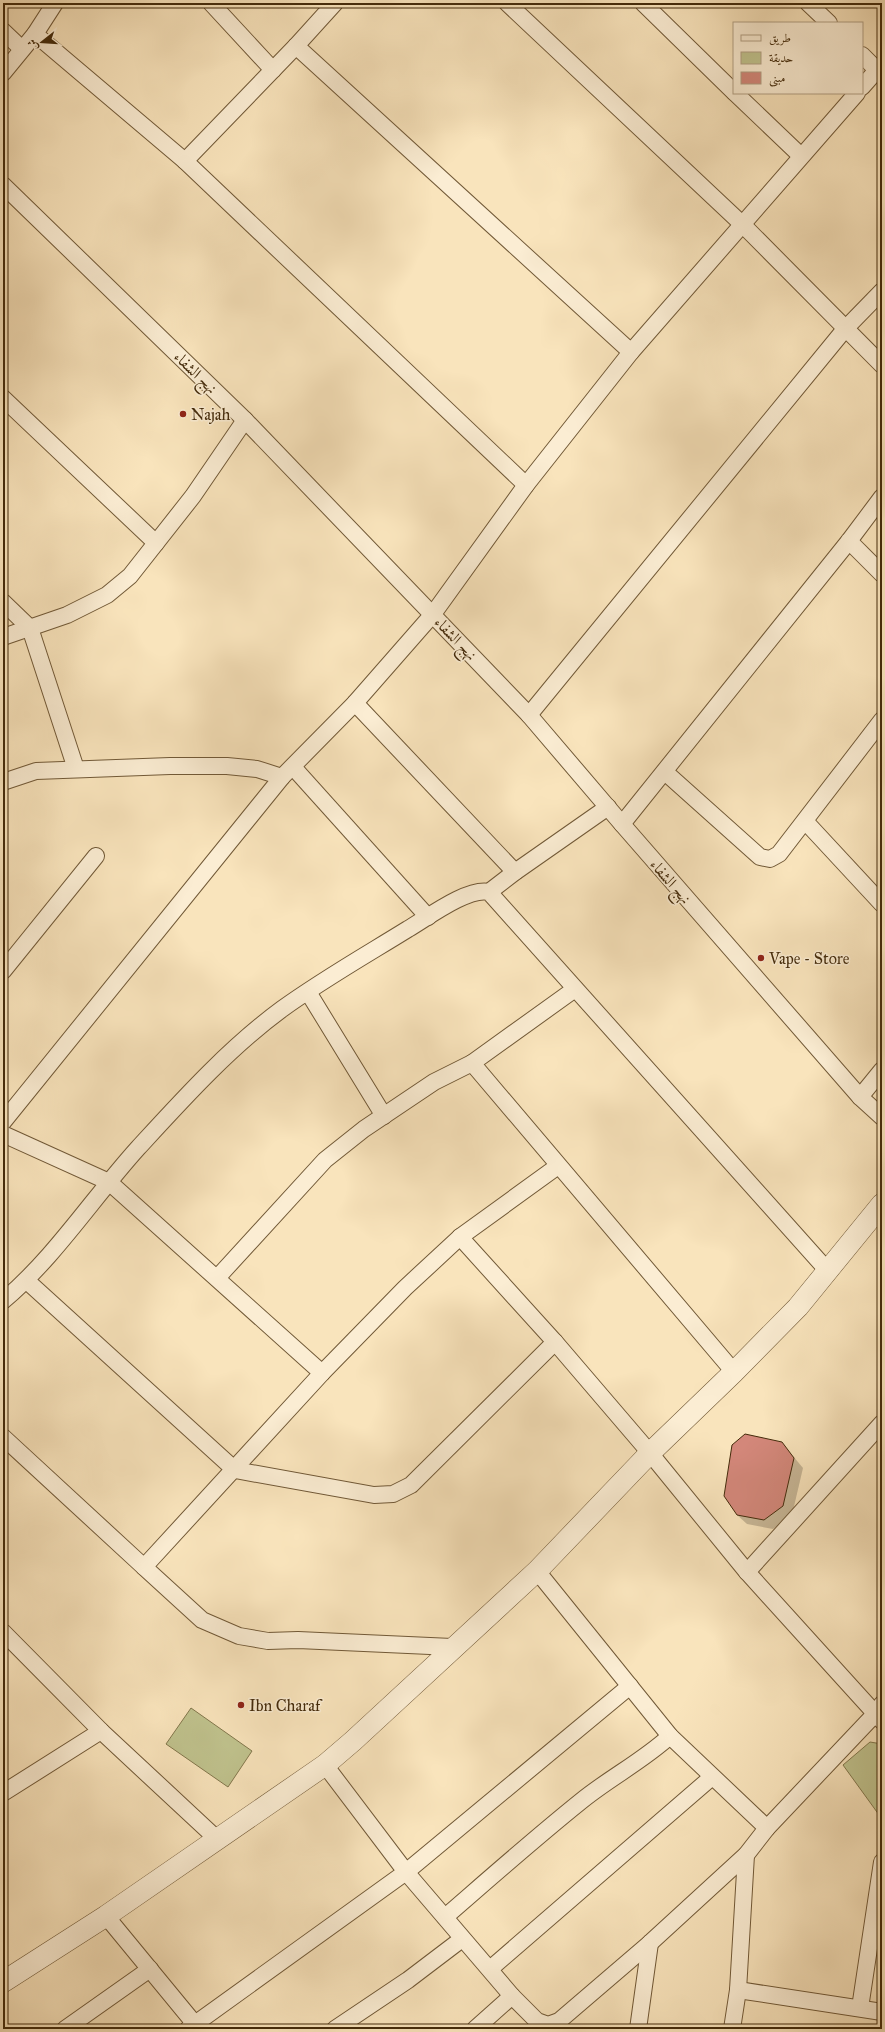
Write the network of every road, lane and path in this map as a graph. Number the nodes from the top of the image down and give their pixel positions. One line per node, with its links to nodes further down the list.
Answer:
1 (55, 3): 9 (street)
2 (211, 3): 13 (street)
3 (507, 3): 23 (street)
4 (642, 3): 17 (street)
5 (808, 3): 7 (street)
6 (329, 5): 10 (street)
7 (828, 22)
8 (3, 31): 11 (street)
9 (35, 34): 11 (street); 21 (street)
10 (296, 46): 13 (street); 26 (street)
11 (22, 49): 15 (street)
12 (863, 56): 14 (street)
13 (273, 70): 21 (street)
14 (880, 72): 16 (street)
15 (3, 73)
16 (863, 86)
17 (733, 90)
18 (737, 94): 20 (street)
19 (856, 94): 20 (street)
20 (801, 156): 23 (street)
21 (185, 161): 30 (street)
22 (3, 186): 29 (street, نهج الشفاء)
23 (743, 225): 25 (street); 26 (street)
24 (882, 291): 25 (street)
25 (845, 328): 27 (street); 40 (street)
26 (631, 352): 30 (street)
27 (882, 365)
28 (3, 398): 33 (street)
29 (245, 420): 33 (street); 36 (street, نهج الشفاء)
30 (526, 485): 36 (street)
31 (882, 497): 32 (street)
32 (849, 541): 34 (street); 44 (street)
33 (156, 543): 37 (street)
34 (882, 574)
35 (3, 602): 37 (street)
36 (433, 614): 39 (street); 40 (street, نهج الشفاء)
37 (30, 628): 38 (street); 42 (street)
38 (3, 637)
39 (355, 703): 43 (street); 50 (street)
40 (529, 715): 46 (street, نهج الشفاء)
41 (882, 720): 47 (street)
42 (76, 769): 43 (street); 45 (street)
43 (287, 772): 53 (street); 62 (street)
44 (665, 772): 47 (street); 48 (street)
45 (3, 782)
46 (608, 807): 48 (street, نهج الشفاء); 50 (street)
47 (805, 821): 52 (street)
48 (622, 824): 59 (street, نهج الشفاء)
49 (96, 856): 54 (street)
50 (515, 872): 51 (street)
51 (489, 892): 53 (street); 55 (street)
52 (882, 904)
53 (428, 917): 56 (street)
54 (3, 971)
55 (575, 989): 57 (street); 68 (street)
56 (308, 992): 60 (street); 65 (street)
57 (472, 1063): 60 (street); 64 (street)
58 (882, 1070): 59 (street)
59 (860, 1097): 61 (street, نهج الشفاء)
60 (384, 1116): 69 (street)
61 (882, 1117)
62 (3, 1122)
63 (3, 1134): 65 (street)
64 (558, 1166): 67 (street); 73 (street)
65 (109, 1182): 69 (street); 70 (street)
66 (882, 1204): 68 (street)
67 (460, 1237): 72 (street); 74 (street)
68 (827, 1270): 73 (street)
69 (217, 1278): 74 (street)
70 (27, 1281): 71 (street); 78 (street)
71 (3, 1301)
72 (555, 1342): 77 (street); 78 (street)
73 (734, 1372): 77 (street)
74 (322, 1373): 78 (street)
75 (882, 1423): 81 (street)
76 (3, 1437): 79 (street)
77 (650, 1453): 80 (street); 81 (street)
78 (235, 1470): 79 (street)
79 (144, 1567): 83 (street)
80 (537, 1571): 83 (street); 84 (street)
81 (747, 1572): 85 (street)
82 (3, 1632): 86 (street)
83 (452, 1647): 88 (street)
84 (630, 1686): 87 (street); 95 (street)
85 (880, 1713): 91 (street)
86 (101, 1731): 90 (street); 92 (street)
87 (670, 1736): 89 (street); 97 (street)
88 (325, 1765): 92 (street); 95 (street)
89 (712, 1777): 91 (street); 101 (street)
90 (3, 1793)
91 (767, 1828): 93 (street)
92 (217, 1839): 96 (street)
93 (746, 1855): 99 (street); 103 (street)
94 (882, 1862): 105 (street)
95 (406, 1872): 97 (street); 107 (street)
96 (106, 1916): 100 (street); 102 (street)
97 (445, 1916): 98 (street)
98 (462, 1938): 101 (street); 110 (street)
99 (650, 1943): 108 (street); 112 (street)
100 (150, 1969): 107 (street); 109 (street)
101 (490, 1969): 104 (street)
102 (3, 1982)
103 (738, 1990): 105 (street); 113 (street)
104 (512, 1996): 108 (street); 111 (street)
105 (860, 2008): 106 (street)
106 (882, 2012)
107 (194, 2027)
108 (547, 2027)
109 (65, 2029)
110 (335, 2029)
111 (475, 2029)
112 (638, 2029)
113 (732, 2029)

